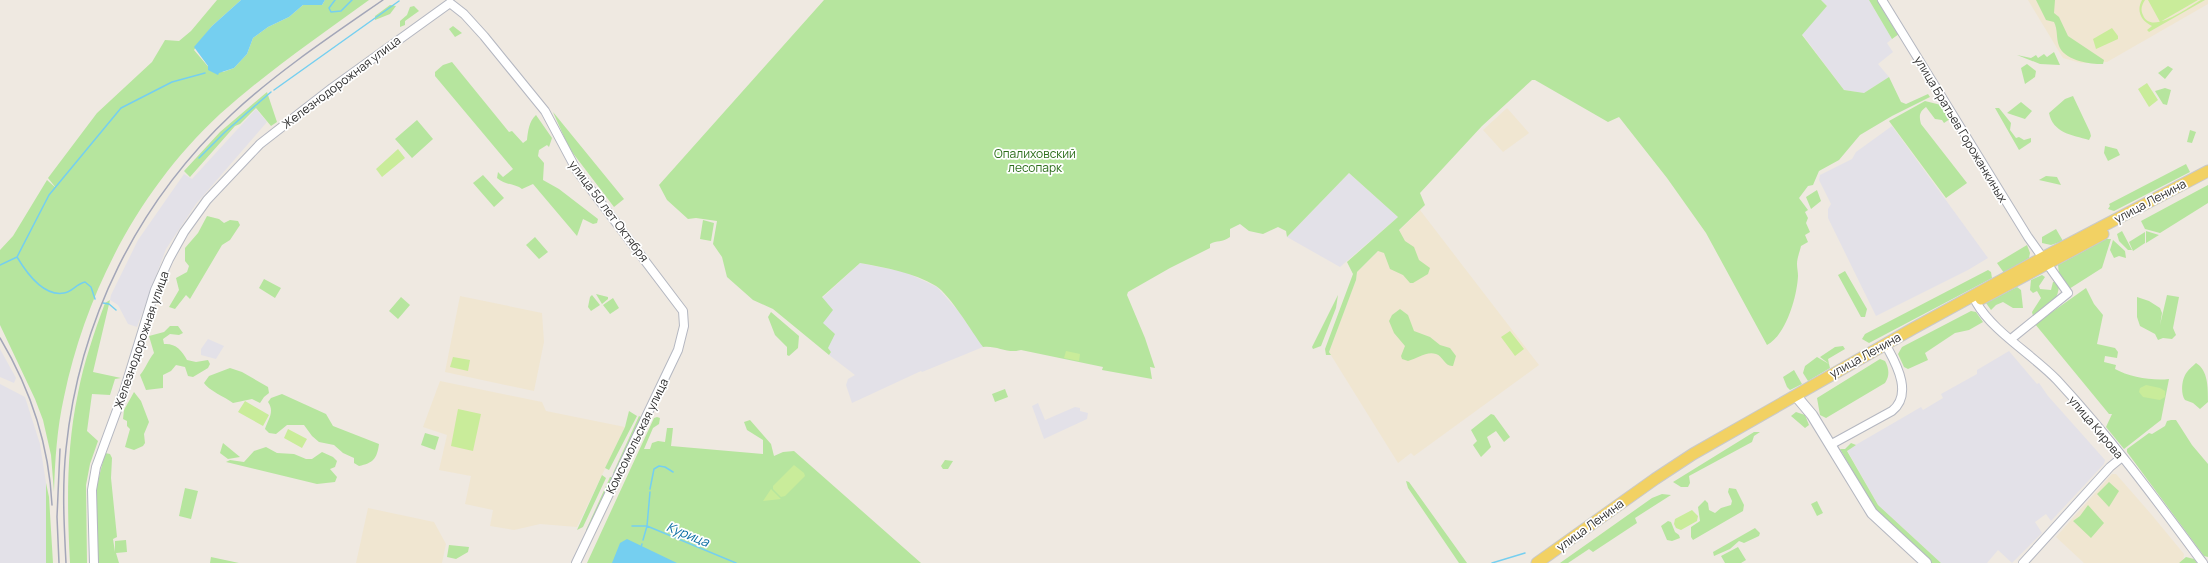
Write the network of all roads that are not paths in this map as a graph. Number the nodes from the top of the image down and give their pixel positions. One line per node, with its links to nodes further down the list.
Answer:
1 (1882, 0): 5 (street, улица Братьев Горожанкиных)
2 (450, 2): 7 (street, улица 50 лет Октября); 13 (street, Железнодорожная улица)
3 (2208, 171): 5 (main road, улица Ленина)
4 (2208, 179): 5 (main road, улица Ленина)
5 (2046, 261): 6 (main road, улица Ленина); 8 (street, улица Братьев Горожанкиных); 10 (main road, улица Ленина)
6 (1976, 302): 8 (street, улица Кирова); 9 (main road, улица Ленина)
7 (681, 306): 14 (street, Комсомольская улица)
8 (2011, 339): 12 (street, улица Кирова)
9 (1888, 350): 10 (main road, улица Ленина); 11 (street)
10 (1798, 398): 11 (main road); 15 (main road, улица Ленина); 16 (main road, улица Ленина)
11 (1830, 446): 17 (main road)
12 (2121, 458): 18 (street); 19 (street, улица Кирова)
13 (94, 563)
14 (576, 563)
15 (1537, 563)
16 (1549, 563)
17 (1926, 563)
18 (2023, 563)
19 (2203, 563)

